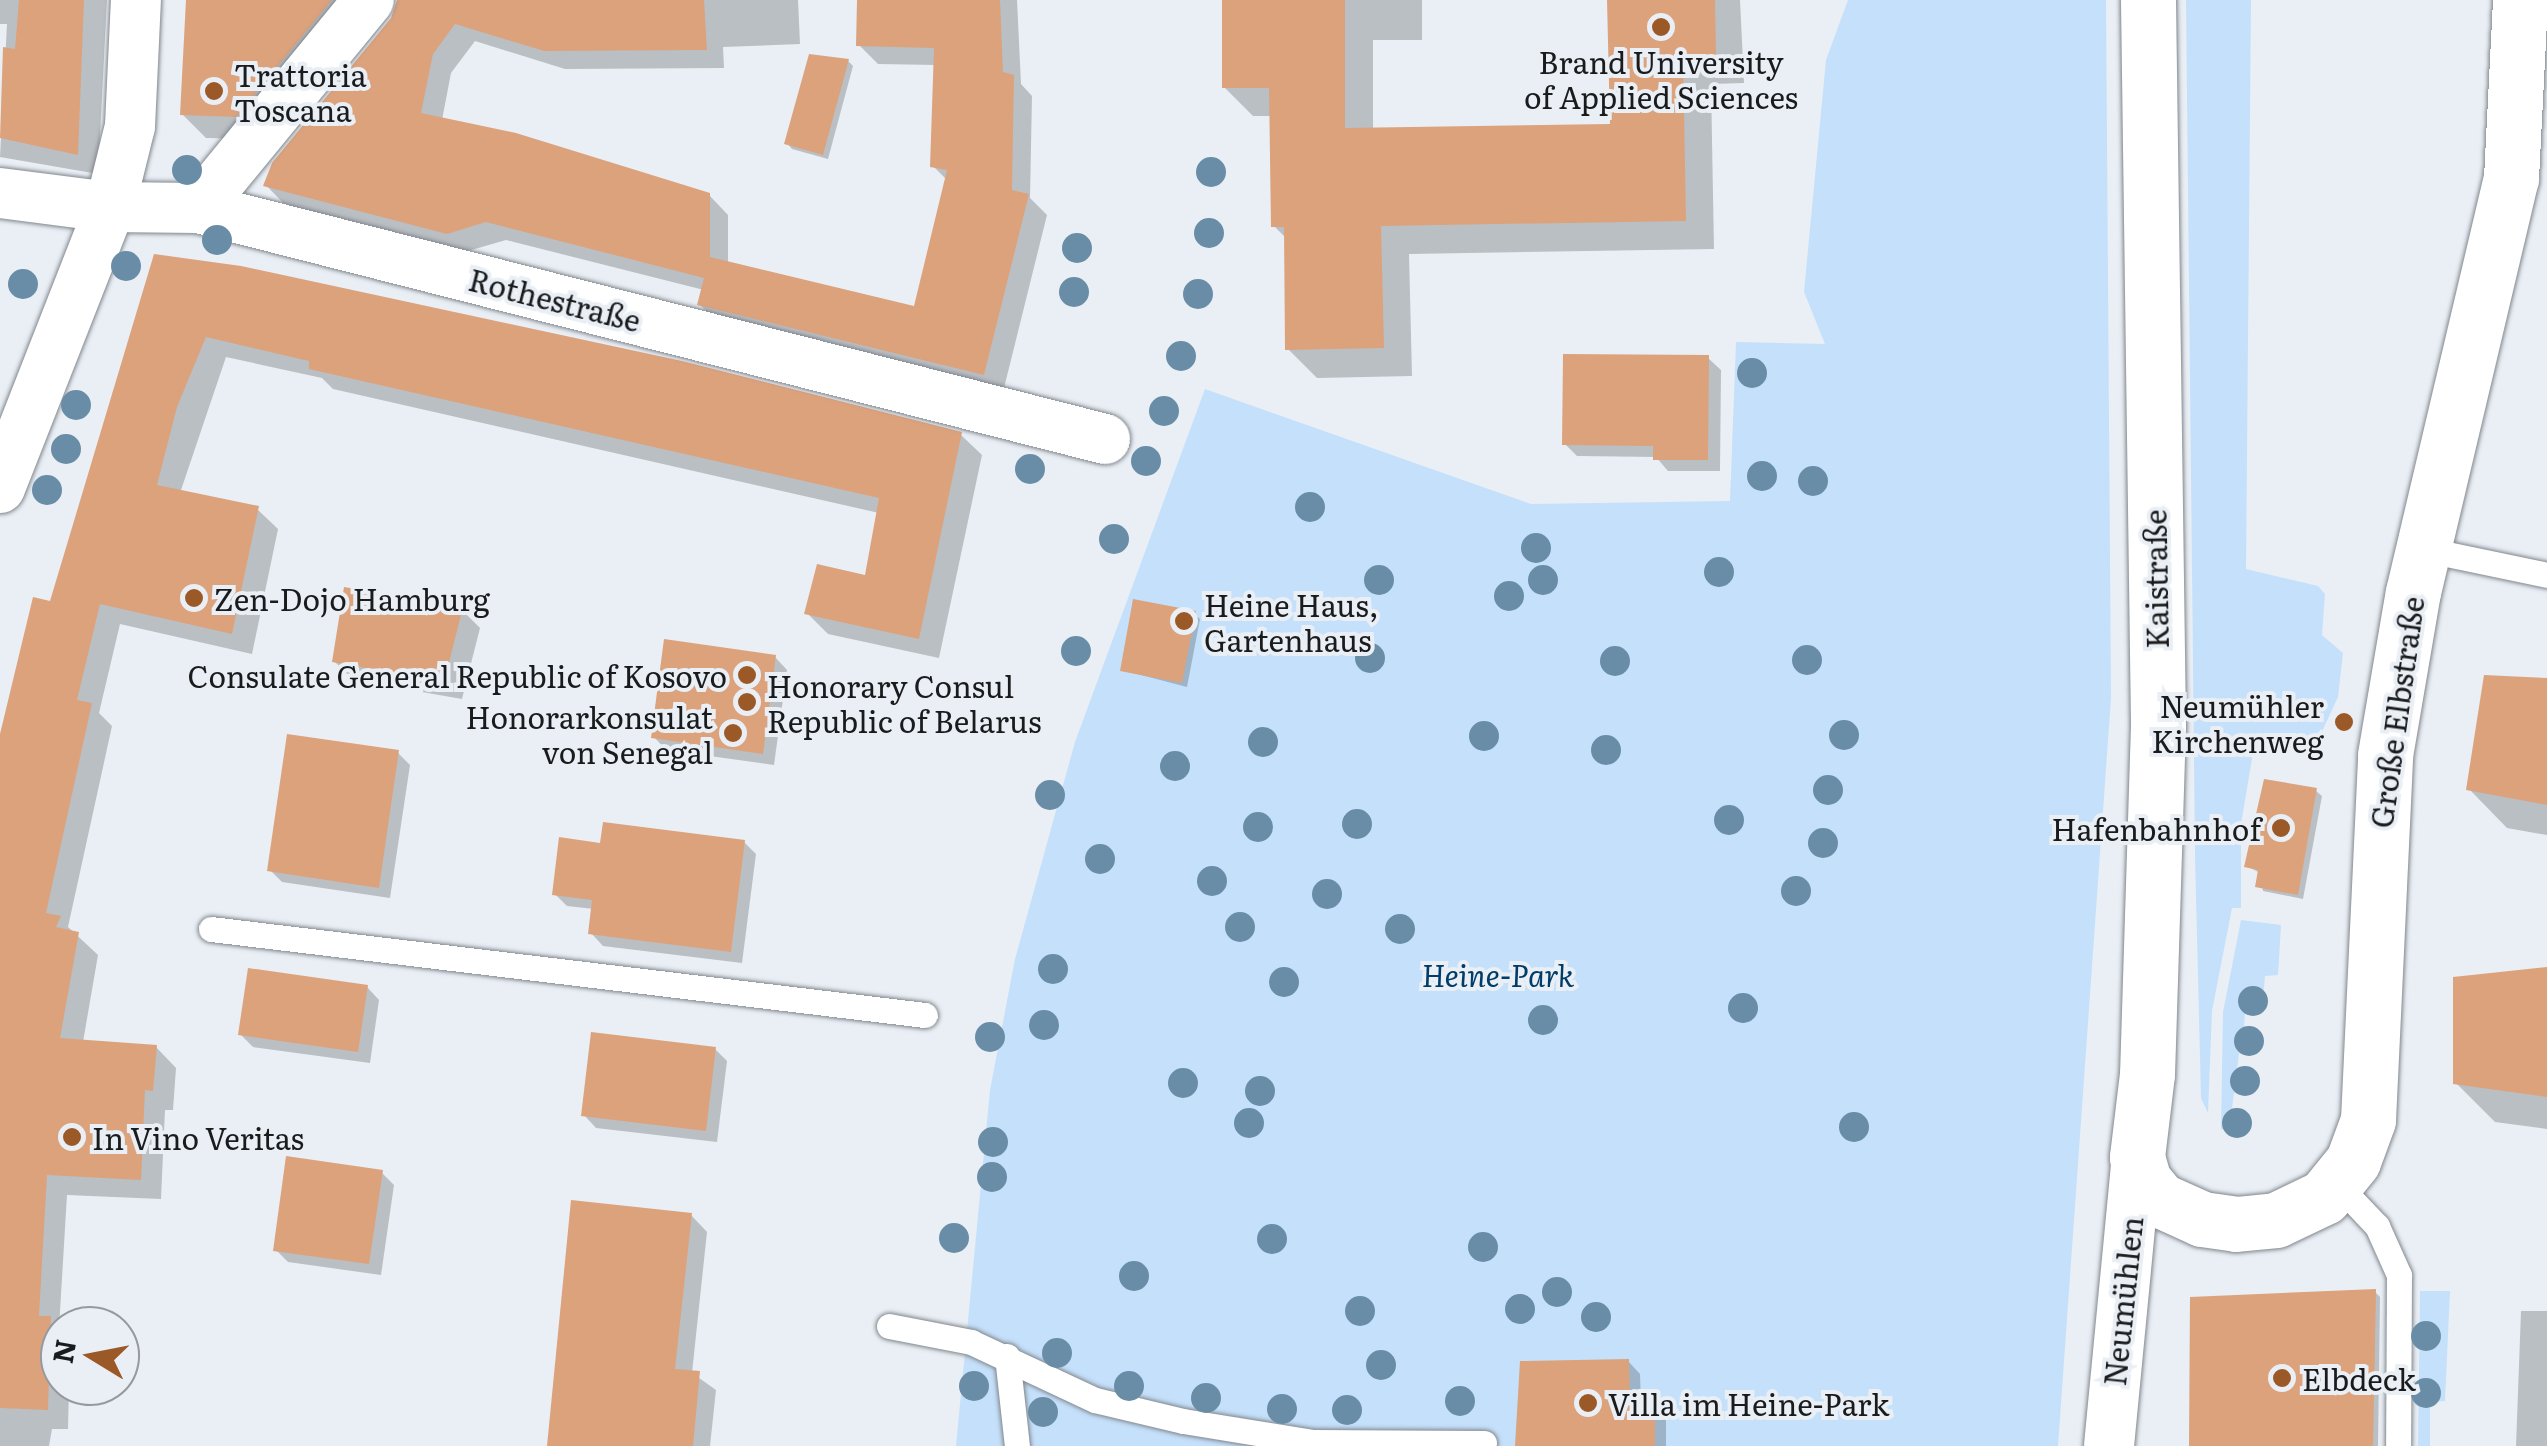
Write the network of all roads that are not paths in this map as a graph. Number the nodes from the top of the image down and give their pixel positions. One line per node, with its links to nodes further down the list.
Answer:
1 (136, 0): 6 (street)
2 (369, 0): 7 (street)
3 (2148, 0): 14 (street, Kaistraße)
4 (2520, 0): 10 (street, Große Elbstraße)
5 (0, 194): 6 (street, Rothestraße)
6 (110, 207): 7 (street, Rothestraße); 9 (street)
7 (198, 208): 8 (street, Rothestraße)
8 (1105, 440)
9 (0, 488)
10 (2423, 549): 11 (lane); 15 (street, Große Elbstraße)
11 (2547, 575)
12 (211, 929): 13 (lane)
13 (926, 1014)
14 (2137, 1157): 15 (street); 20 (street, Neumühlen)
15 (2338, 1185): 21 (lane)
16 (889, 1326): 17 (lane)
17 (1007, 1356): 18 (lane); 19 (lane)
18 (1484, 1443)
19 (1017, 1446)
20 (2109, 1446)
21 (2398, 1446)

